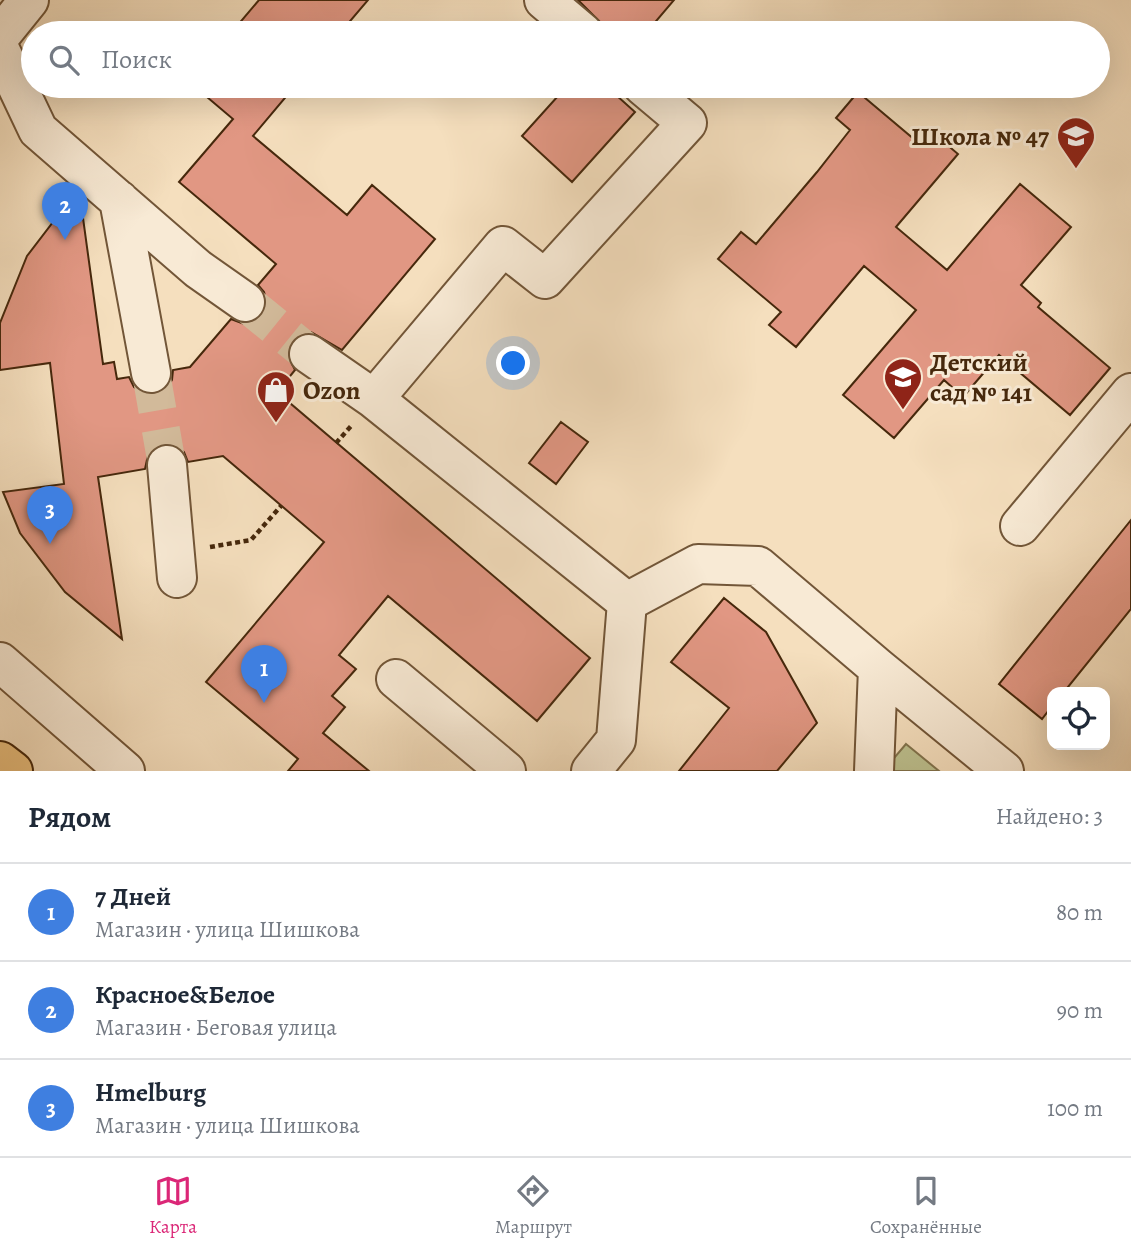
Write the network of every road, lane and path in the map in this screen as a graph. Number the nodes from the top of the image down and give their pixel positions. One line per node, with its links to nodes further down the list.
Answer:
1 (29, 0): 4 (street)
2 (544, 0): 3 (street)
3 (569, 21)
4 (0, 36)
5 (0, 50): 6 (street)
6 (21, 94)
7 (23, 98): 9 (street)
8 (657, 98): 14 (street)
9 (119, 200): 10 (street); 12 (street)
10 (245, 302)
11 (309, 354): 14 (street)
12 (151, 373)
13 (1131, 393): 17 (street)
14 (374, 399): 19 (street)
15 (167, 466): 18 (street)
16 (281, 506): 18 (path)
17 (1020, 526)
18 (176, 566)
19 (627, 602): 21 (street); 27 (street)
20 (0, 662): 25 (street)
21 (878, 668): 28 (street); 29 (street)
22 (396, 679): 26 (street)
23 (0, 761): 24 (main road)
24 (13, 771)
25 (125, 771)
26 (506, 771)
27 (591, 771)
28 (874, 771)
29 (1004, 771)

